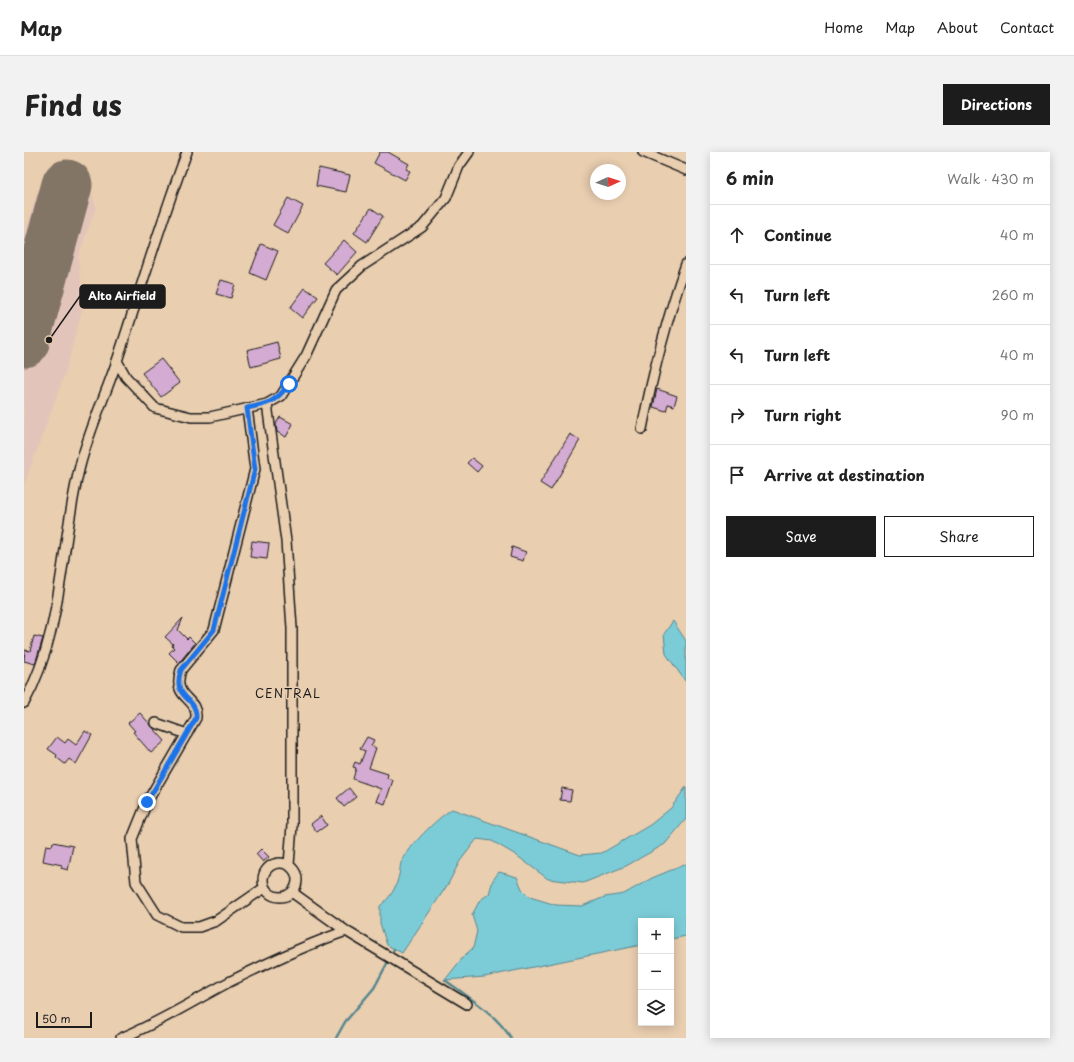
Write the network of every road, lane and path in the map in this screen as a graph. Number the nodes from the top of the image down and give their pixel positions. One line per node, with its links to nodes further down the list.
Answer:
1 (187, 152): 6 (street)
2 (469, 152): 7 (street)
3 (643, 152): 4 (street)
4 (686, 170)
5 (686, 264): 9 (street)
6 (117, 361): 8 (street); 10 (street)
7 (267, 404): 8 (street); 13 (street)
8 (247, 408): 12 (street)
9 (642, 429)
10 (24, 703)
11 (156, 723): 12 (street)
12 (187, 734): 14 (street)
13 (289, 865): 14 (street); 15 (street)
14 (264, 888): 15 (street)
15 (293, 893): 16 (street)
16 (346, 932): 17 (street); 18 (street)
17 (467, 1004)
18 (121, 1038)

